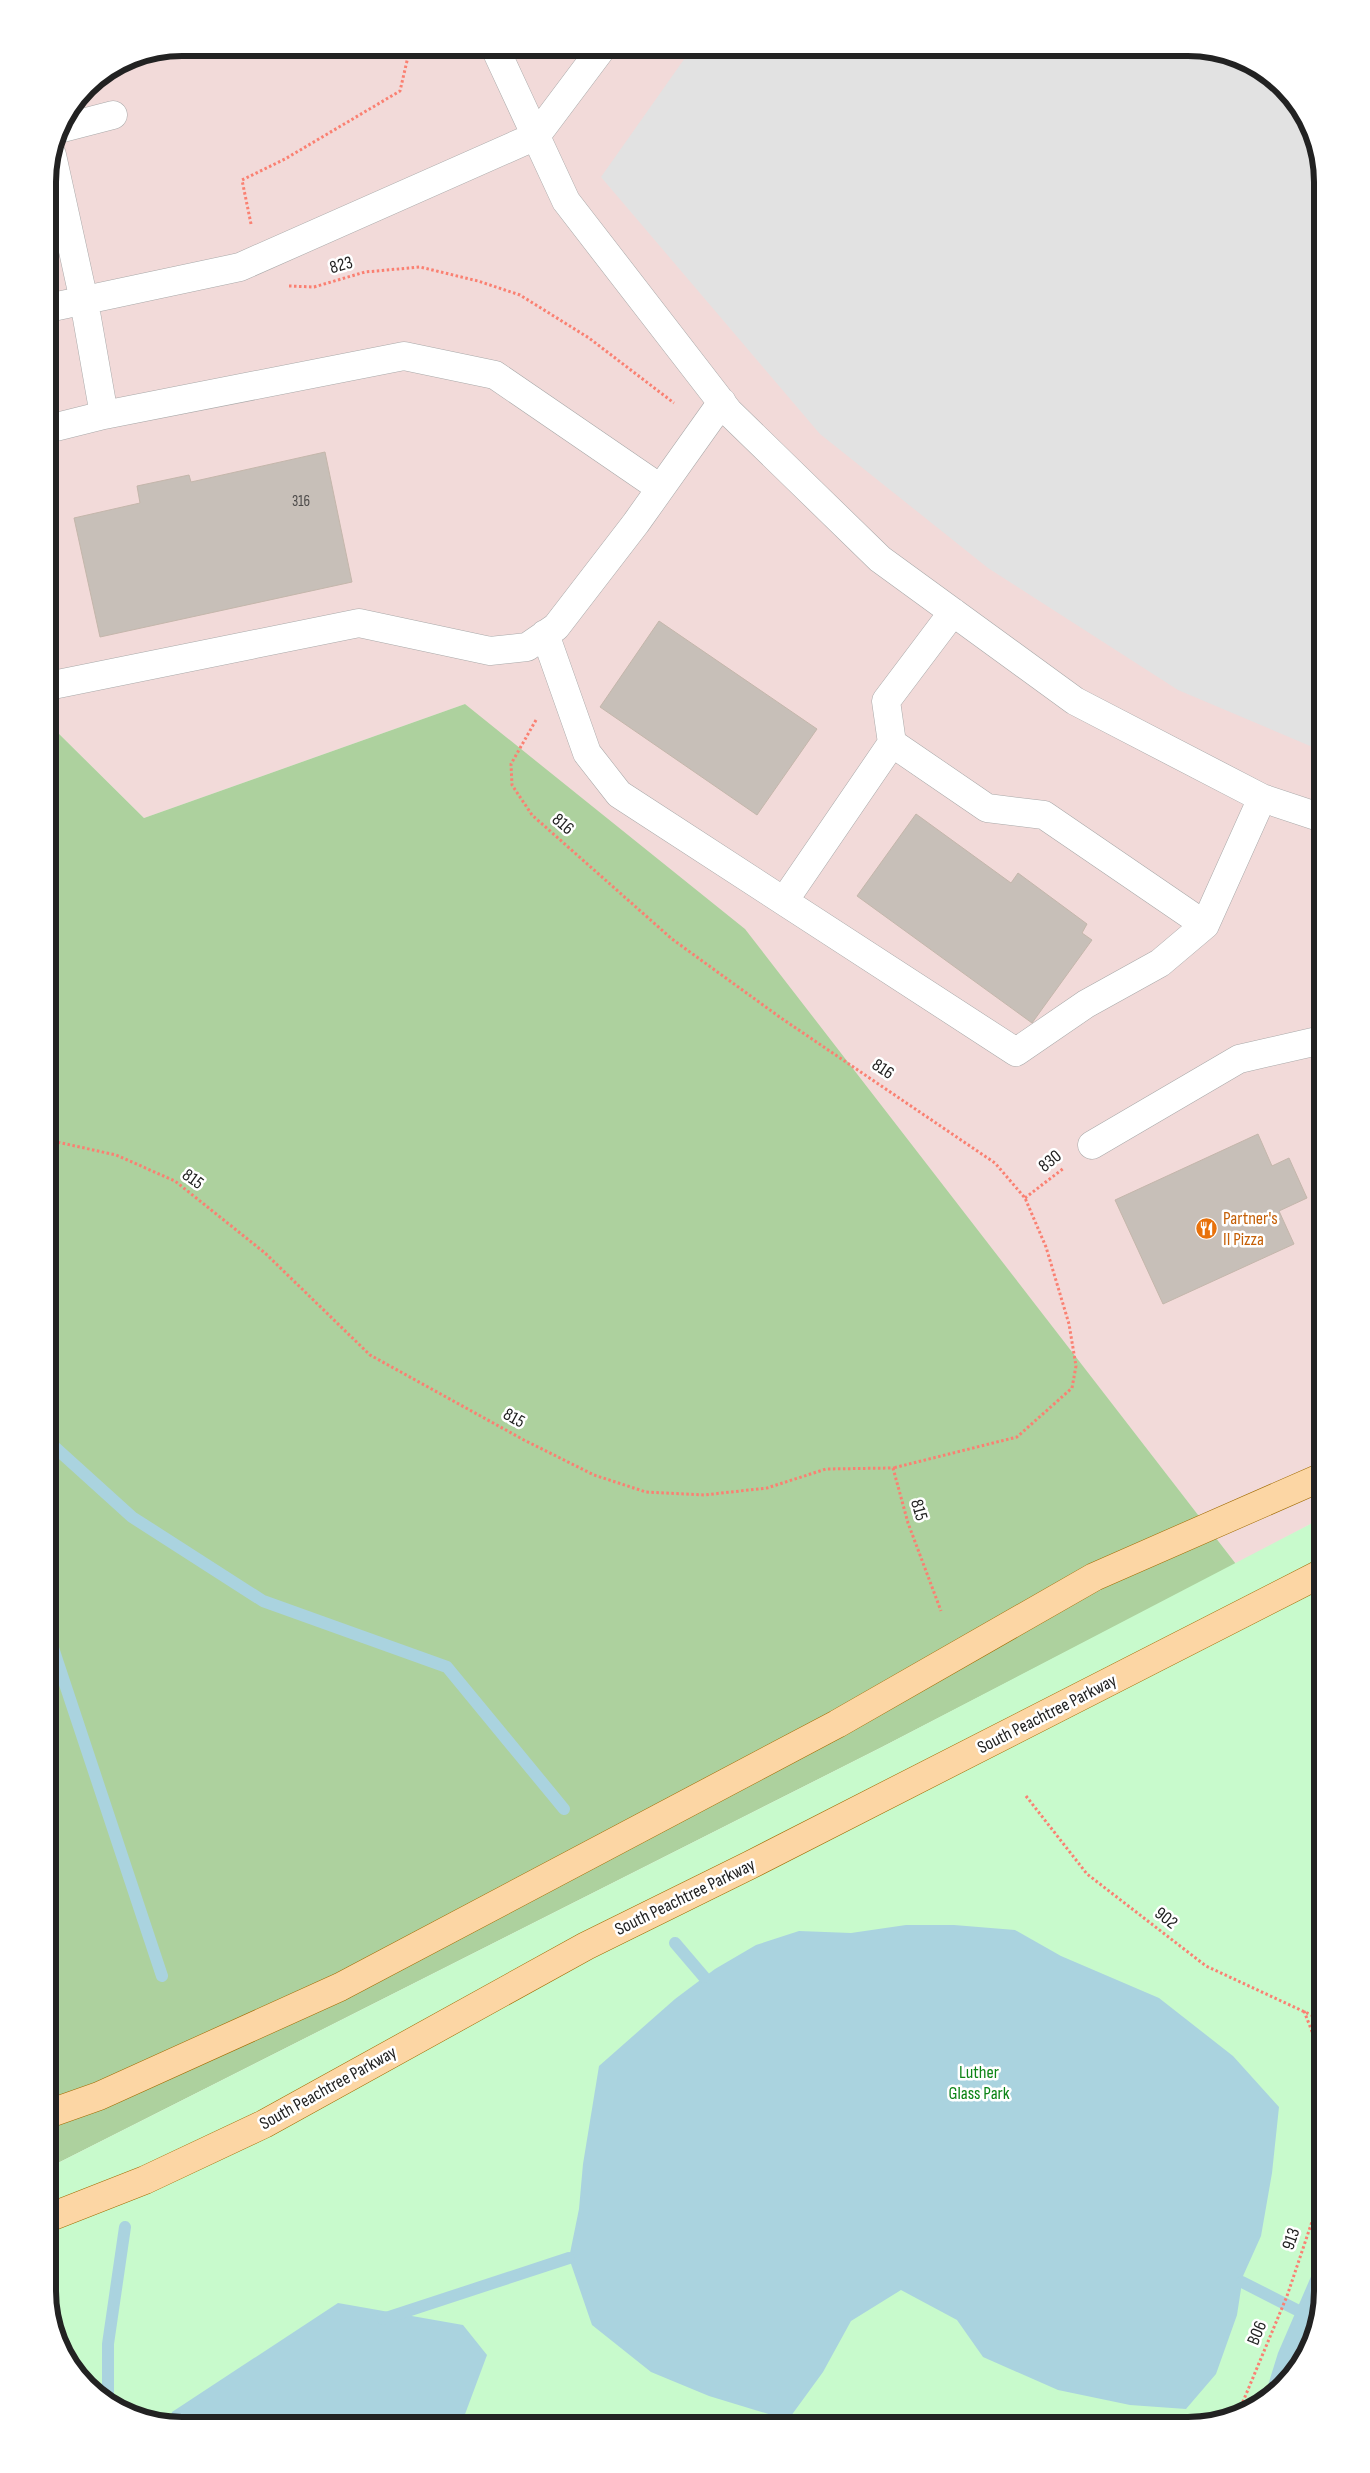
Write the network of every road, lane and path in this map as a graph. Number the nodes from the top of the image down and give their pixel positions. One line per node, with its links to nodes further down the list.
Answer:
1 (408, 56): 8 (path)
2 (498, 56): 6 (lane)
3 (596, 56): 6 (lane)
4 (113, 115): 5 (lane)
5 (70, 126)
6 (536, 136): 8 (lane); 11 (lane)
7 (57, 178): 9 (lane)
8 (258, 259): 9 (lane); 13 (path, 823)
9 (84, 301): 10 (lane); 12 (lane)
10 (57, 306)
11 (722, 402): 13 (lane); 16 (lane)
12 (104, 415): 14 (lane); 15 (lane)
13 (705, 426): 15 (lane)
14 (57, 427)
15 (660, 488): 17 (lane)
16 (953, 612): 20 (lane); 21 (lane)
17 (545, 634): 18 (lane); 19 (lane)
18 (560, 676): 23 (lane); 28 (path, 816)
19 (57, 684)
20 (892, 743): 23 (lane); 24 (lane)
21 (1262, 798): 22 (lane); 24 (lane)
22 (1314, 815)
23 (784, 901): 24 (lane)
24 (1205, 925)
25 (1314, 1042): 27 (lane)
26 (57, 1142): 29 (path, 815)
27 (1092, 1145): 28 (path, 830)
28 (1025, 1198): 29 (path, 816)
29 (893, 1468): 32 (path, 815)
30 (1314, 1481): 37 (main road)
31 (1314, 1577): 38 (main road, South Peachtree Parkway)
32 (941, 1611)
33 (1026, 1796): 34 (path, 902)
34 (1303, 2010): 35 (path, 902); 36 (path)
35 (1314, 2016)
36 (1314, 2037)
37 (56, 2111)
38 (56, 2215)
39 (1314, 2215): 40 (path, 913)
40 (1286, 2296): 41 (path, B06)
41 (1242, 2404)

